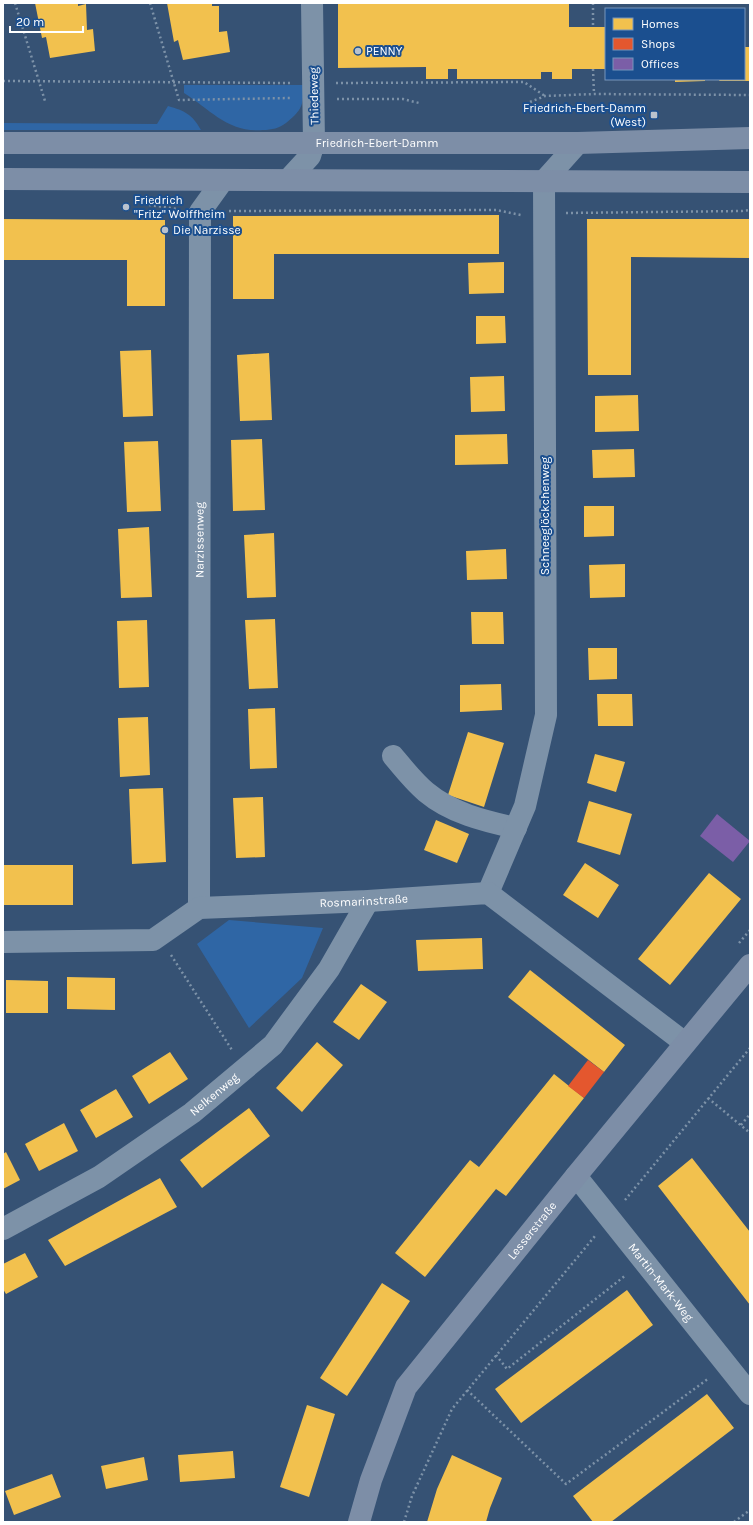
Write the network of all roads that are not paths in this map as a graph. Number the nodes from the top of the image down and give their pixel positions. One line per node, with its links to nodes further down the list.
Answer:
1 (312, 3): 5 (street, Thiedeweg)
2 (750, 138): 4 (main road, Friedrich-Ebert-Damm)
3 (3, 143): 5 (main road, Friedrich-Ebert-Damm)
4 (578, 143): 5 (main road, Friedrich-Ebert-Damm); 9 (street)
5 (314, 144): 8 (street, Thiedeweg)
6 (3, 179): 7 (main road)
7 (222, 180): 8 (main road); 15 (street, Narzissenweg)
8 (288, 180): 9 (main road)
9 (544, 181): 10 (main road); 12 (street, Schneeglöckchenweg)
10 (750, 182)
11 (393, 756): 12 (street)
12 (516, 828): 13 (street, Schneeglöckchenweg)
13 (488, 893): 14 (street, Rosmarinstraße); 18 (street)
14 (368, 901): 15 (street, Rosmarinstraße); 20 (street, Nelkenweg)
15 (199, 908): 16 (street)
16 (3, 942)
17 (750, 965): 18 (main road, Lesserstraße)
18 (685, 1043): 19 (main road, Lesserstraße)
19 (576, 1176): 21 (street, Martin-Mark-Weg); 22 (main road, Lesserstraße)
20 (3, 1229)
21 (749, 1389)
22 (359, 1522)

